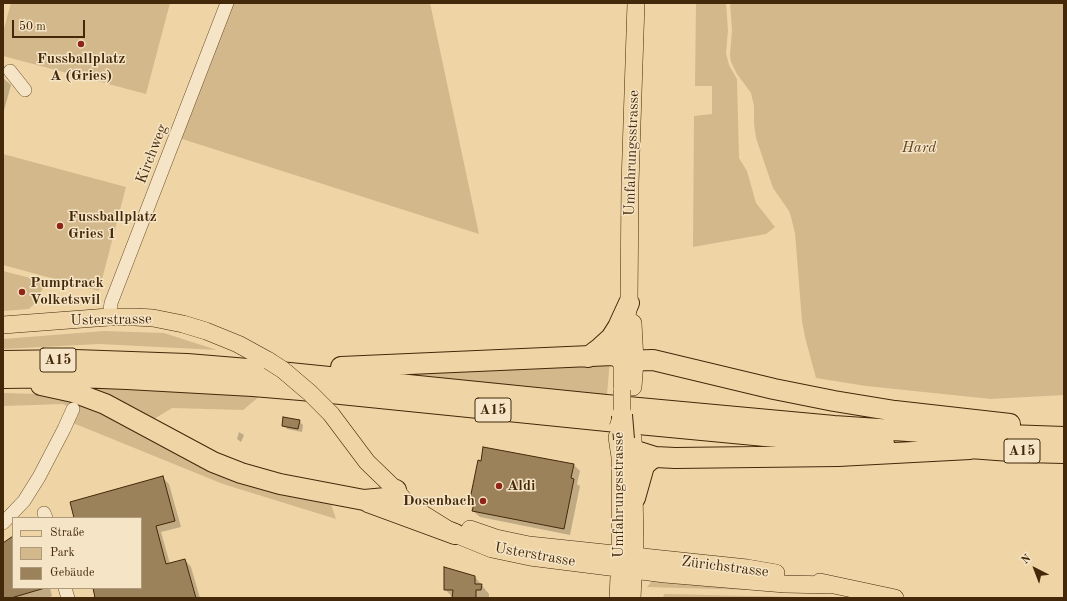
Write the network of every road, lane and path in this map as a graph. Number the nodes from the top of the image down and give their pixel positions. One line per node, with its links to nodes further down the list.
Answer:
1 (227, 3): 6 (street, Kirchweg)
2 (636, 3): 5 (main road, Umfahrungsstrasse)
3 (10, 71): 4 (street)
4 (25, 90)
5 (629, 303): 8 (highway); 9 (main road, Umfahrungsstrasse)
6 (109, 317): 7 (main road, Usterstrasse); 21 (main road, Usterstrasse, bridge)
7 (3, 325)
8 (588, 357): 9 (highway); 10 (highway)
9 (628, 361): 12 (main road, Umfahrungsstrasse); 15 (highway)
10 (260, 370): 11 (highway, A15); 16 (highway, A15)
11 (4, 372): 18 (highway, A15); 23 (highway)
12 (627, 388): 14 (main road, Umfahrungsstrasse, bridge); 17 (main road, Umfahrungsstrasse)
13 (73, 409): 24 (street)
14 (622, 415): 17 (highway, bridge)
15 (1064, 430)
16 (1064, 437)
17 (627, 440): 20 (highway); 22 (main road, Umfahrungsstrasse); 26 (main road, Umfahrungsstrasse)
18 (980, 448): 19 (highway, A15); 20 (highway)
19 (1064, 453)
20 (655, 457): 22 (highway)
21 (396, 490): 23 (highway); 25 (main road, Usterstrasse); 26 (main road, Usterstrasse)
22 (635, 498): 26 (main road, Umfahrungsstrasse)
23 (364, 500): 25 (highway)
24 (3, 523)
25 (455, 534): 26 (main road, Usterstrasse)
26 (627, 562): 27 (main road); 28 (main road); 29 (main road, Zürichstrasse)
27 (618, 598)
28 (632, 598)
29 (895, 598)

